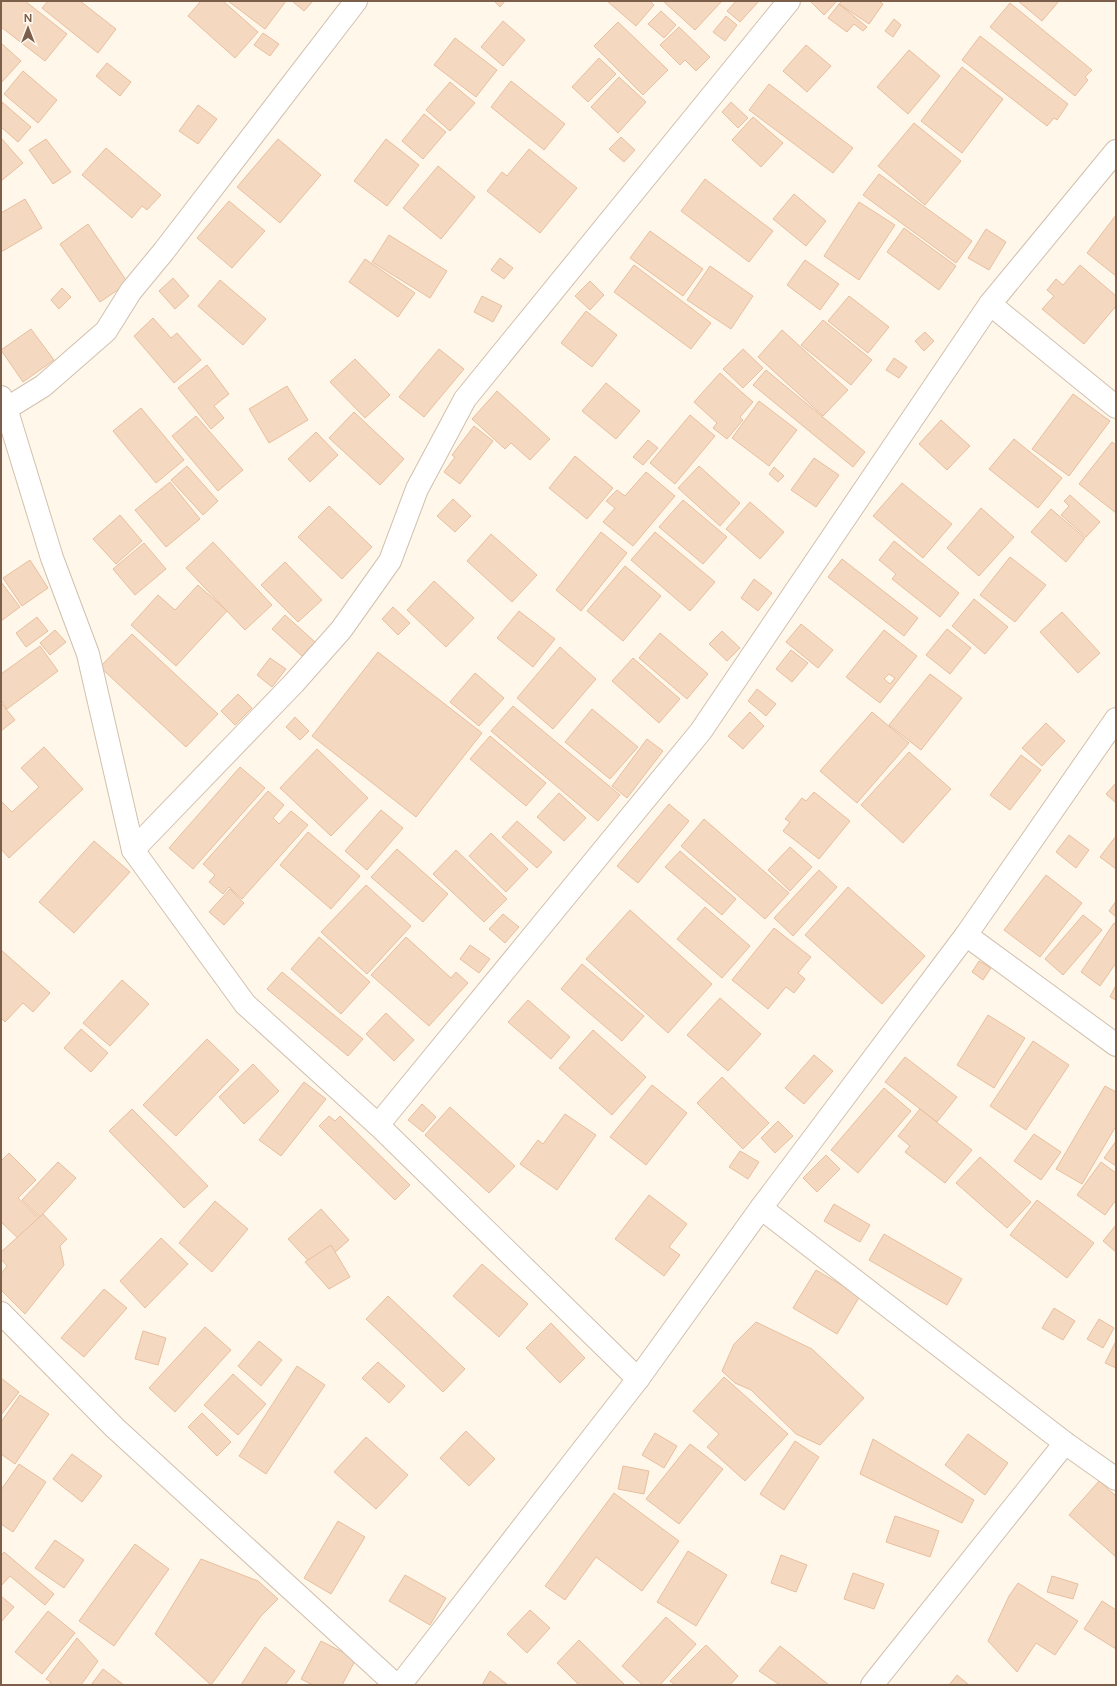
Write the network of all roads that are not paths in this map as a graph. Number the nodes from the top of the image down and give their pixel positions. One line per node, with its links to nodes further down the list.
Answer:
1 (356, 1): 5 (street)
2 (789, 1): 8 (street)
3 (1116, 150): 4 (street)
4 (990, 304): 6 (street); 11 (street)
5 (3, 406): 8 (street)
6 (1116, 407)
7 (1116, 719): 9 (street)
8 (133, 850): 11 (street)
9 (966, 935): 10 (street); 12 (street)
10 (1116, 1045)
11 (378, 1125): 14 (street)
12 (761, 1208): 14 (street); 15 (street)
13 (1, 1313): 17 (street)
14 (638, 1379): 18 (street)
15 (1065, 1443): 16 (street); 19 (street)
16 (1116, 1479)
17 (396, 1685)
18 (400, 1685)
19 (872, 1685)

